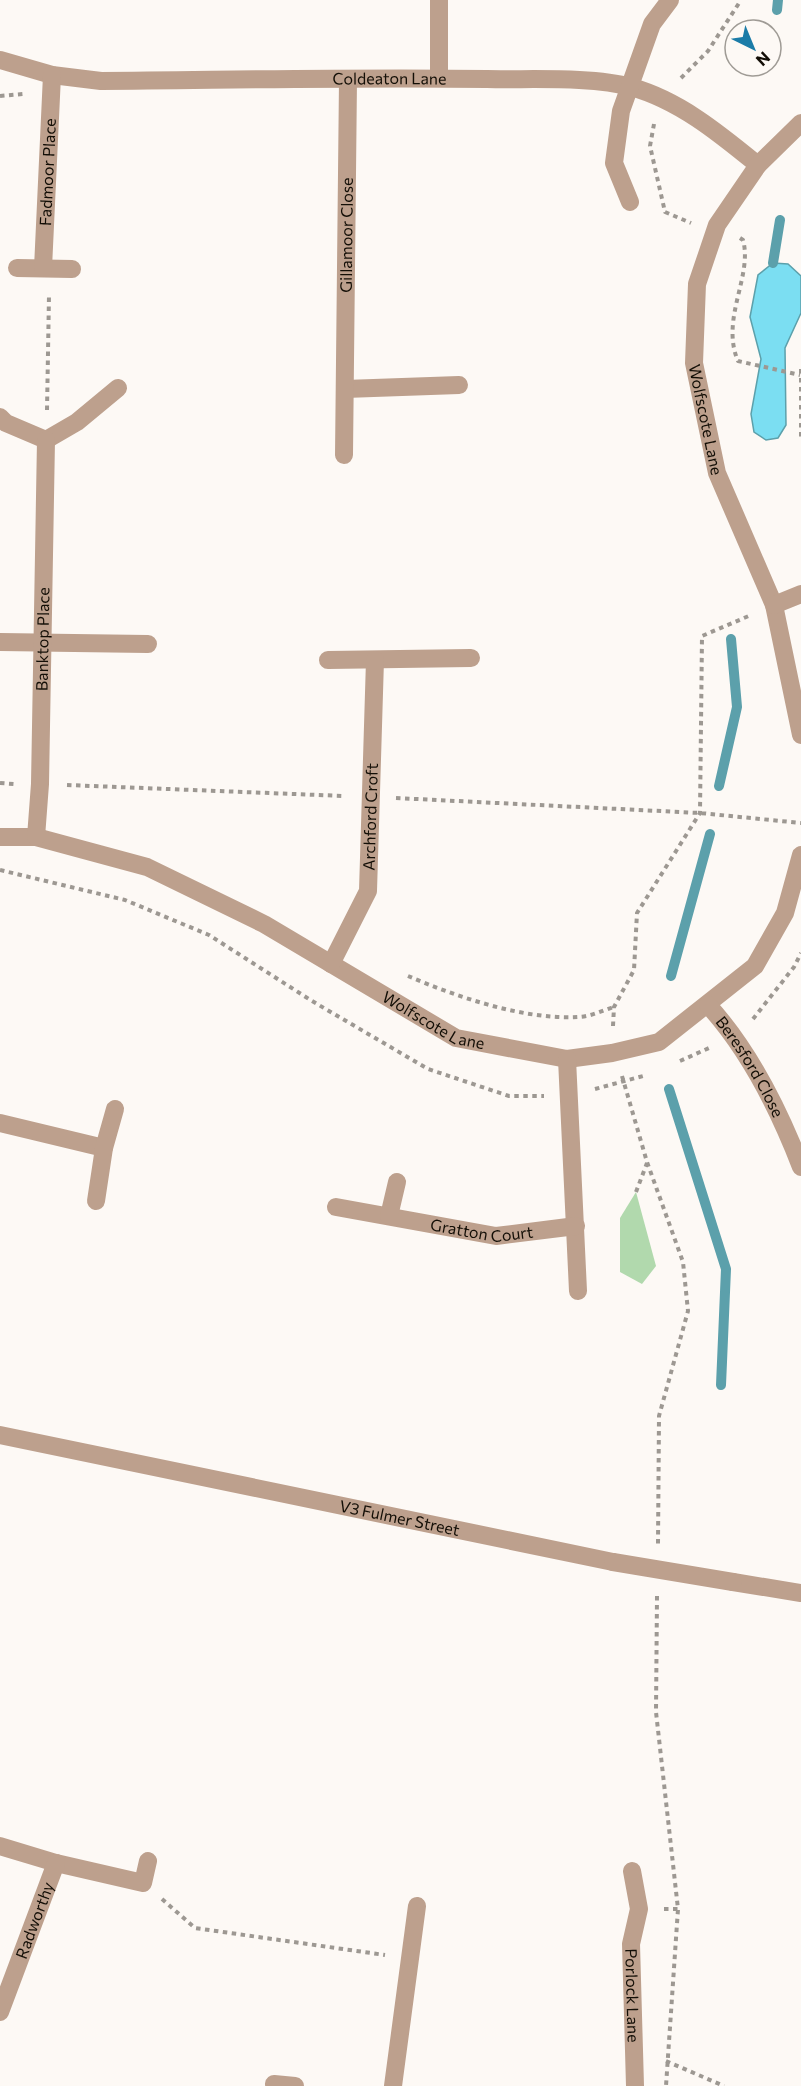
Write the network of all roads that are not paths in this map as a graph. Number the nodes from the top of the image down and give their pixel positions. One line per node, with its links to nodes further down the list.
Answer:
1 (439, 0): 5 (street)
2 (670, 0): 7 (street)
3 (0, 60): 4 (street, Coldeaton Lane)
4 (52, 75): 6 (street, Coldeaton Lane); 12 (street, Fadmoor Place)
5 (439, 78): 6 (street, Coldeaton Lane); 7 (street, Coldeaton Lane)
6 (348, 80): 16 (street, Gillamoor Close)
7 (631, 86): 9 (street, Coldeaton Lane); 10 (street)
8 (801, 123): 9 (street, Wolfscote Lane)
9 (758, 165): 21 (street, Wolfscote Lane)
10 (630, 202)
11 (17, 268): 12 (street)
12 (43, 268): 13 (street)
13 (72, 269)
14 (459, 385): 16 (street)
15 (118, 388): 18 (street)
16 (345, 389): 19 (street, Gillamoor Close)
17 (0, 417): 18 (street)
18 (46, 440): 22 (street, Banktop Place)
19 (344, 455)
20 (801, 594): 21 (street)
21 (774, 605): 28 (street, Wolfscote Lane)
22 (42, 641): 23 (street); 24 (street); 30 (street, Banktop Place)
23 (0, 642)
24 (148, 644)
25 (471, 658): 27 (street)
26 (328, 660): 27 (street)
27 (375, 660): 32 (street, Archford Croft)
28 (801, 735)
29 (0, 837): 30 (street, Wolfscote Lane)
30 (36, 837): 32 (street, Wolfscote Lane)
31 (801, 855): 33 (street, Wolfscote Lane)
32 (331, 964): 34 (street, Wolfscote Lane)
33 (708, 1005): 34 (street, Wolfscote Lane); 38 (street, Beresford Close)
34 (567, 1059): 43 (street)
35 (115, 1109): 37 (street)
36 (0, 1123): 37 (street)
37 (104, 1148): 40 (street)
38 (801, 1167)
39 (397, 1182): 42 (street)
40 (96, 1200)
41 (336, 1207): 42 (street, Gratton Court)
42 (389, 1216): 43 (street, Gratton Court)
43 (576, 1226): 44 (street)
44 (578, 1291)
45 (0, 1435): 46 (street, V3 Fulmer Street, bridge)
46 (801, 1593)
47 (0, 1846): 49 (street, Radworthy)
48 (148, 1861): 49 (street, Radworthy)
49 (56, 1863): 52 (street, Radworthy)
50 (632, 1872): 56 (street, Porlock Lane)
51 (417, 1906): 55 (street)
52 (0, 2012)
53 (274, 2084): 54 (street)
54 (295, 2086)
55 (393, 2086)
56 (635, 2086)

